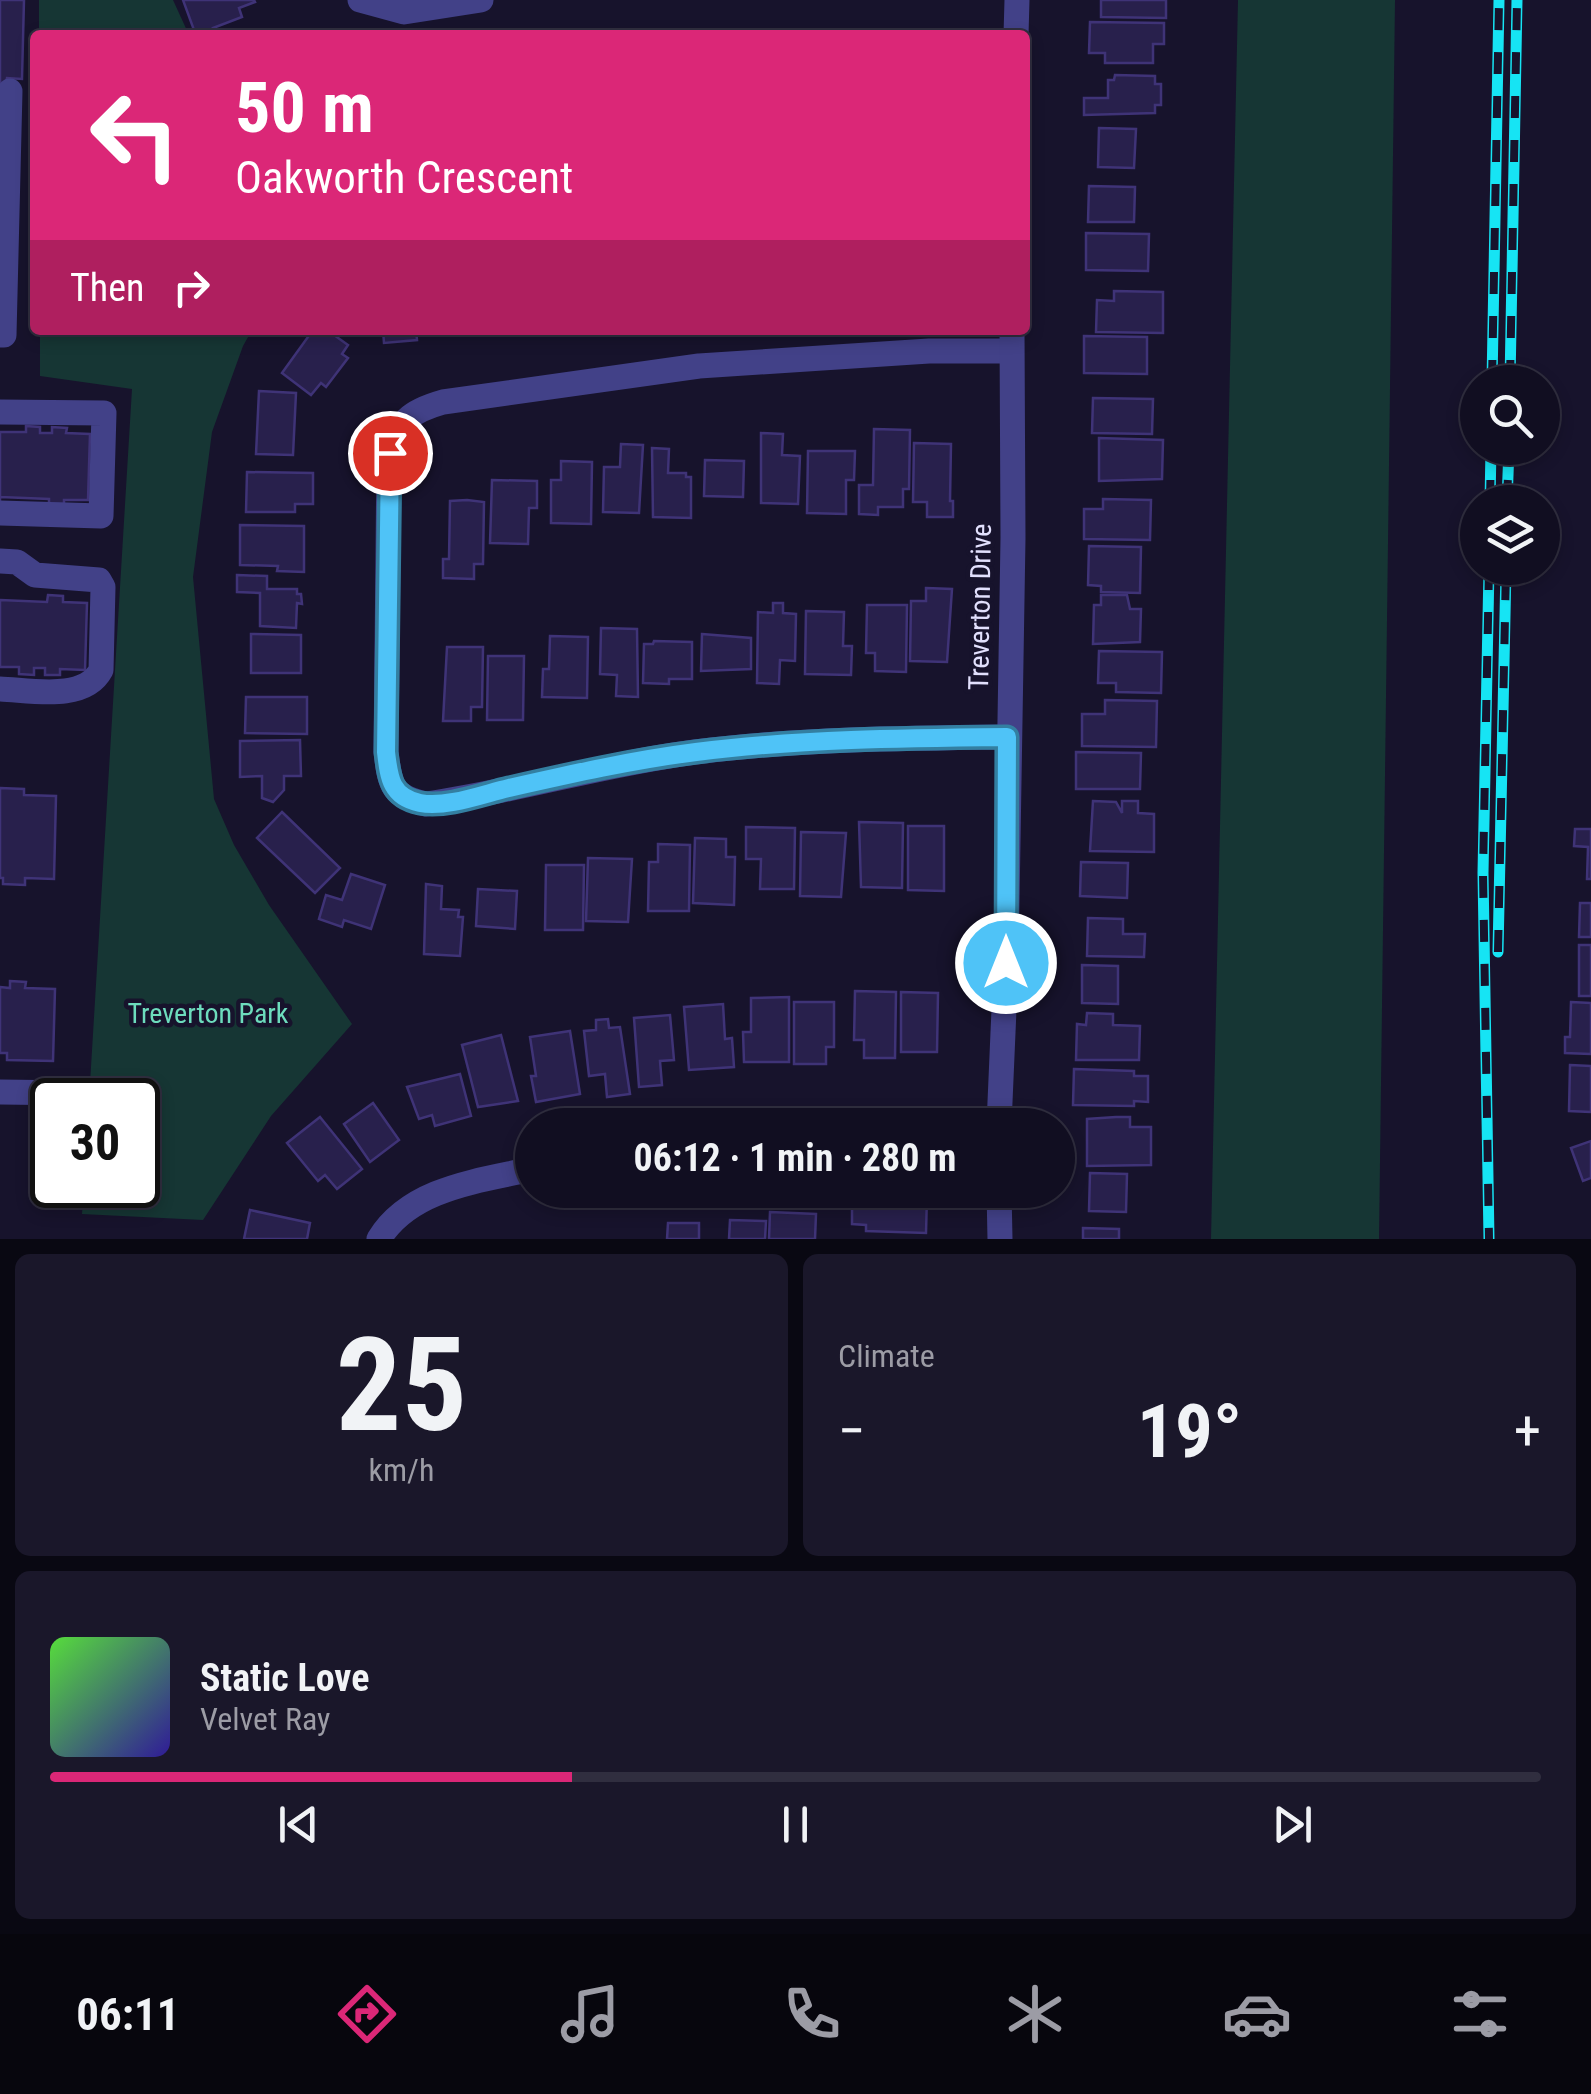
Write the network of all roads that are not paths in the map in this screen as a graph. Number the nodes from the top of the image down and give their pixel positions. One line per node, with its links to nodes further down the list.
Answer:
1 (360, 0): 2 (street)
2 (482, 0)
3 (1016, 0): 4 (street)
4 (1016, 30)
5 (10, 91): 6 (street)
6 (4, 212): 7 (street)
7 (0, 335)
8 (1012, 341): 13 (street, Treverton Drive); 13 (street)
9 (0, 412): 10 (street)
10 (0, 512)
11 (0, 561): 12 (street)
12 (0, 689)
13 (1007, 737): 16 (street, Treverton Drive)
14 (0, 1092): 15 (street)
15 (30, 1092)
16 (1000, 1108)
17 (515, 1173): 19 (street)
18 (1000, 1208): 20 (street)
19 (379, 1239)
20 (1000, 1239)

